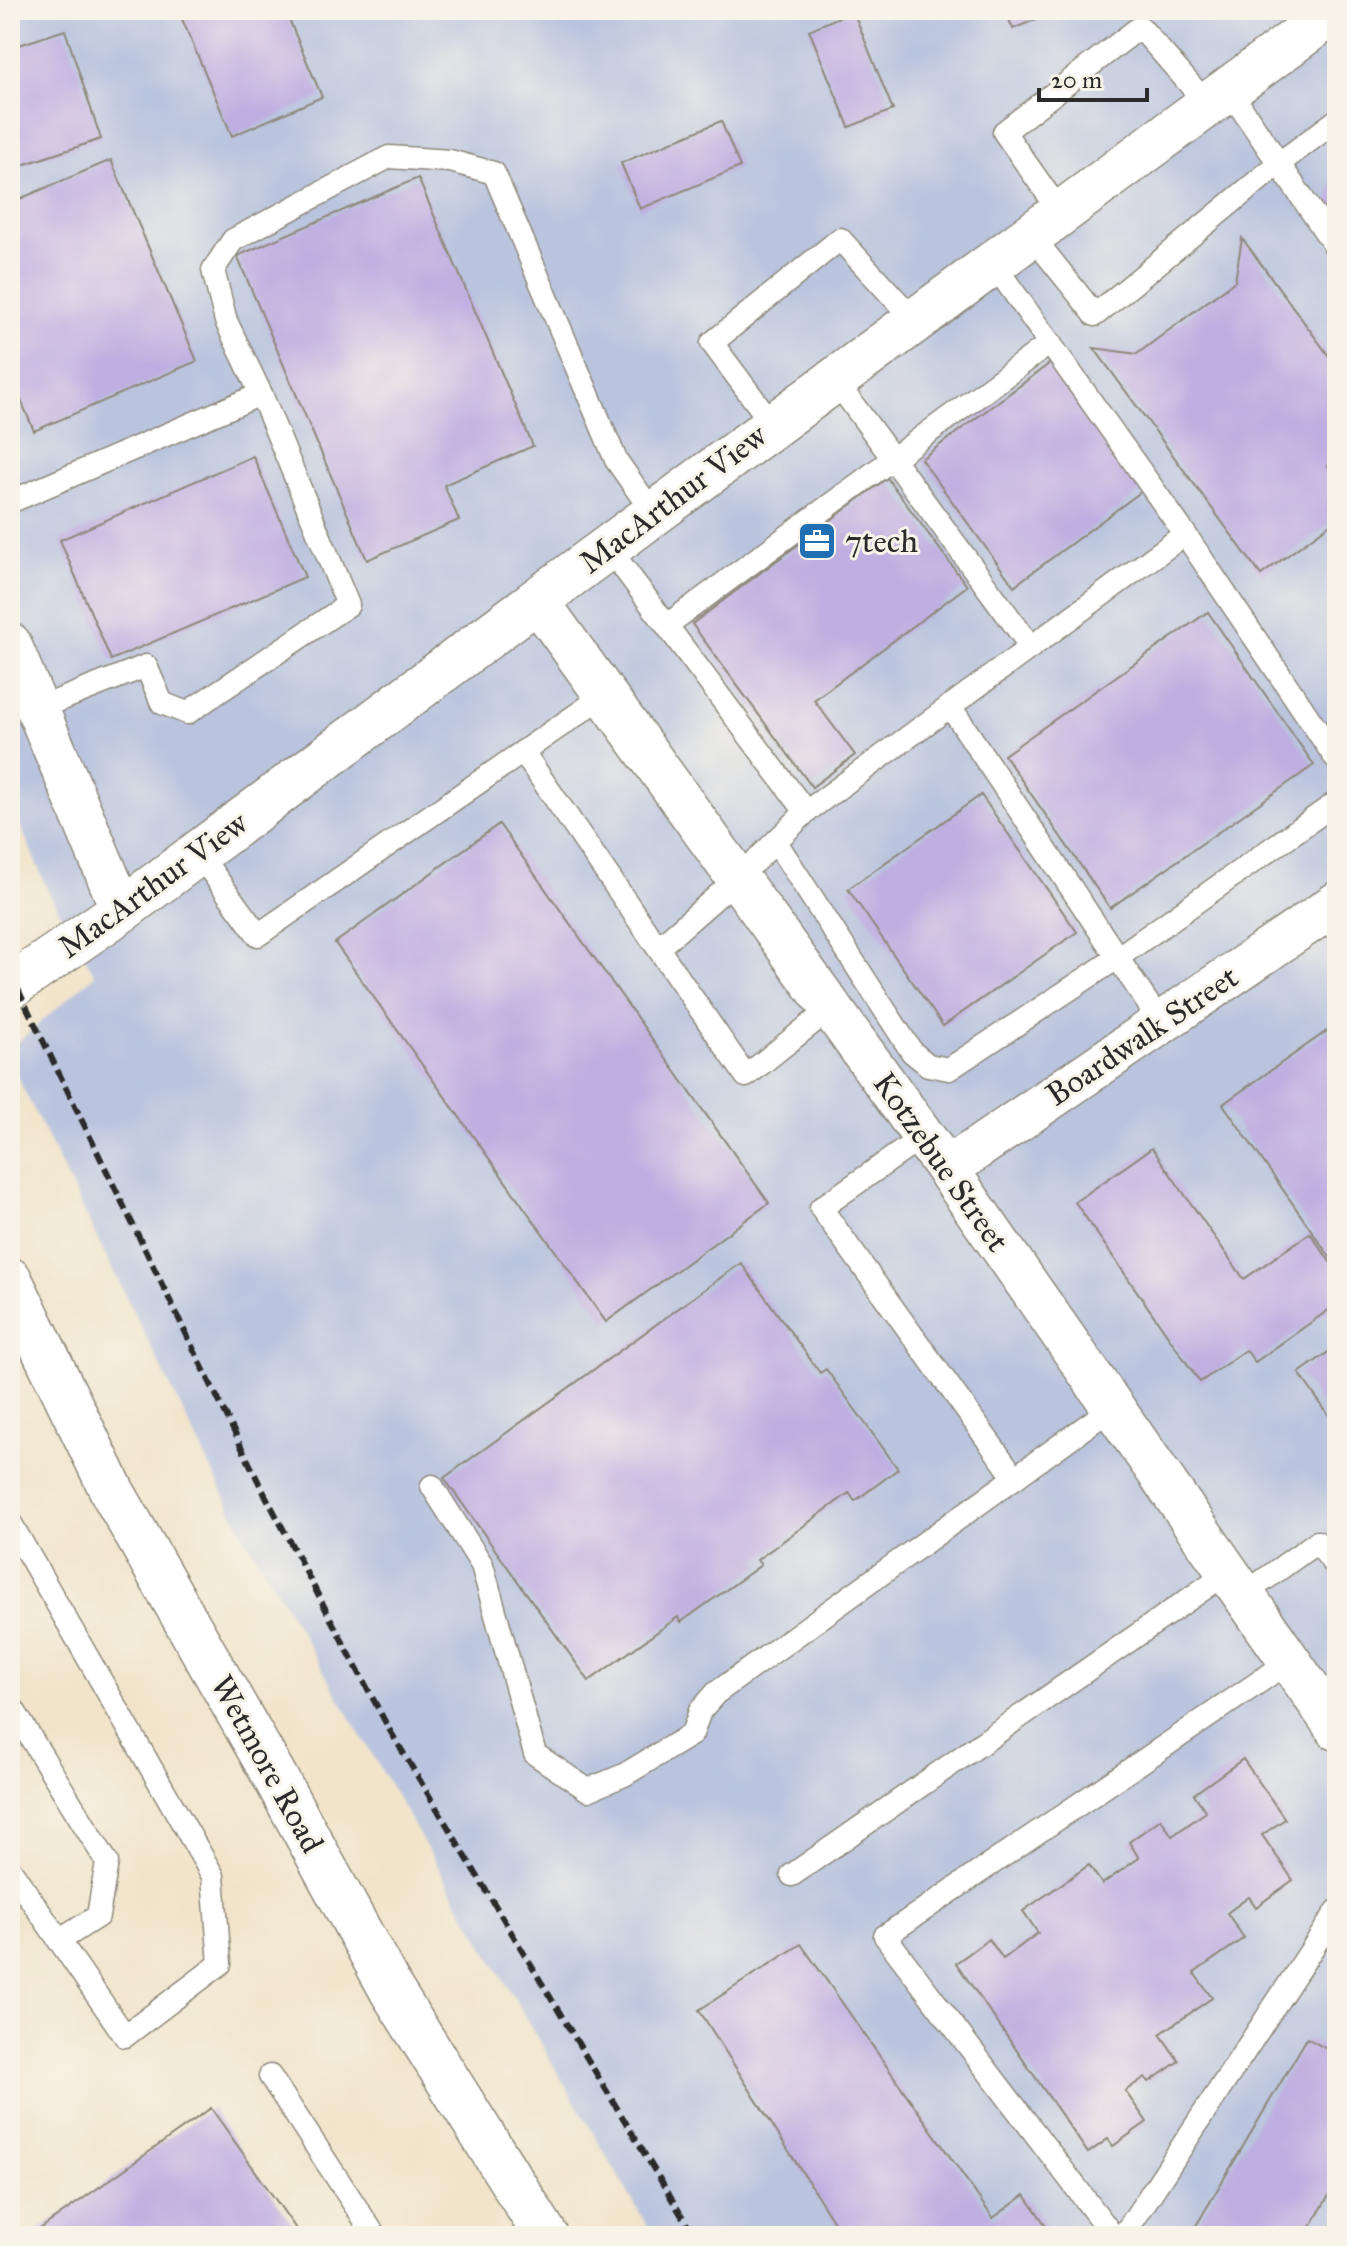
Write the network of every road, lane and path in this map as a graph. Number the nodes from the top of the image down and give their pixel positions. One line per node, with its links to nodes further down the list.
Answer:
1 (1336, 10): 2 (street, MacArthur View)
2 (1218, 97): 4 (lane); 5 (street, MacArthur View); 5 (lane)
3 (1337, 120): 4 (lane)
4 (1277, 165): 5 (lane); 6 (lane)
5 (1046, 224): 7 (street, MacArthur View)
6 (1337, 249)
7 (993, 263): 8 (street, MacArthur View); 9 (lane)
8 (915, 321): 10 (street, MacArthur View); 12 (lane)
9 (1050, 343): 13 (lane); 16 (lane)
10 (835, 380): 12 (street, MacArthur View); 13 (lane)
11 (261, 394): 14 (lane); 15 (lane); 24 (lane)
12 (773, 425): 15 (street, MacArthur View)
13 (893, 460): 19 (lane); 21 (lane)
14 (10, 502)
15 (654, 514): 17 (street, MacArthur View)
16 (1185, 534): 21 (lane); 26 (lane)
17 (608, 547): 18 (street, MacArthur View); 19 (lane)
18 (537, 600): 22 (street, Kotzebue Street); 30 (street, MacArthur View)
19 (667, 625): 28 (lane)
20 (10, 644): 24 (street)
21 (1031, 647): 23 (lane)
22 (605, 695): 25 (lane); 31 (street, Kotzebue Street)
23 (950, 706): 28 (lane); 35 (lane)
24 (37, 709): 33 (street)
25 (523, 752): 30 (lane); 34 (lane)
26 (1337, 760)
27 (1337, 802): 35 (lane)
28 (806, 812): 29 (lane)
29 (776, 842): 31 (lane); 35 (lane)
30 (198, 853): 33 (street, MacArthur View)
31 (738, 878): 34 (lane); 37 (street, Kotzebue Street)
32 (1337, 903): 38 (street, Boardwalk Street)
33 (122, 910): 36 (street, MacArthur View)
34 (658, 948): 37 (lane)
35 (1117, 958): 38 (lane)
36 (10, 987)
37 (831, 1008): 39 (street, Kotzebue Street)
38 (1161, 1023): 39 (street, Boardwalk Street)
39 (936, 1153): 41 (street, Kotzebue Street); 42 (lane)
40 (10, 1280): 56 (street, Wetmore Road)
41 (1113, 1407): 42 (lane); 46 (street, Kotzebue Street)
42 (1015, 1478): 43 (lane)
43 (432, 1486)
44 (10, 1522): 53 (lane)
45 (1337, 1568): 46 (lane)
46 (1235, 1583): 47 (street, Kotzebue Street); 51 (lane)
47 (1290, 1661): 49 (street, Kotzebue Street); 57 (lane)
48 (10, 1704): 53 (lane)
49 (1337, 1729)
50 (10, 1869): 53 (lane)
51 (792, 1875)
52 (1337, 1911): 58 (lane)
53 (59, 1941)
54 (270, 2076): 55 (lane)
55 (375, 2236)
56 (546, 2236)
57 (1113, 2236)
58 (1123, 2236)

